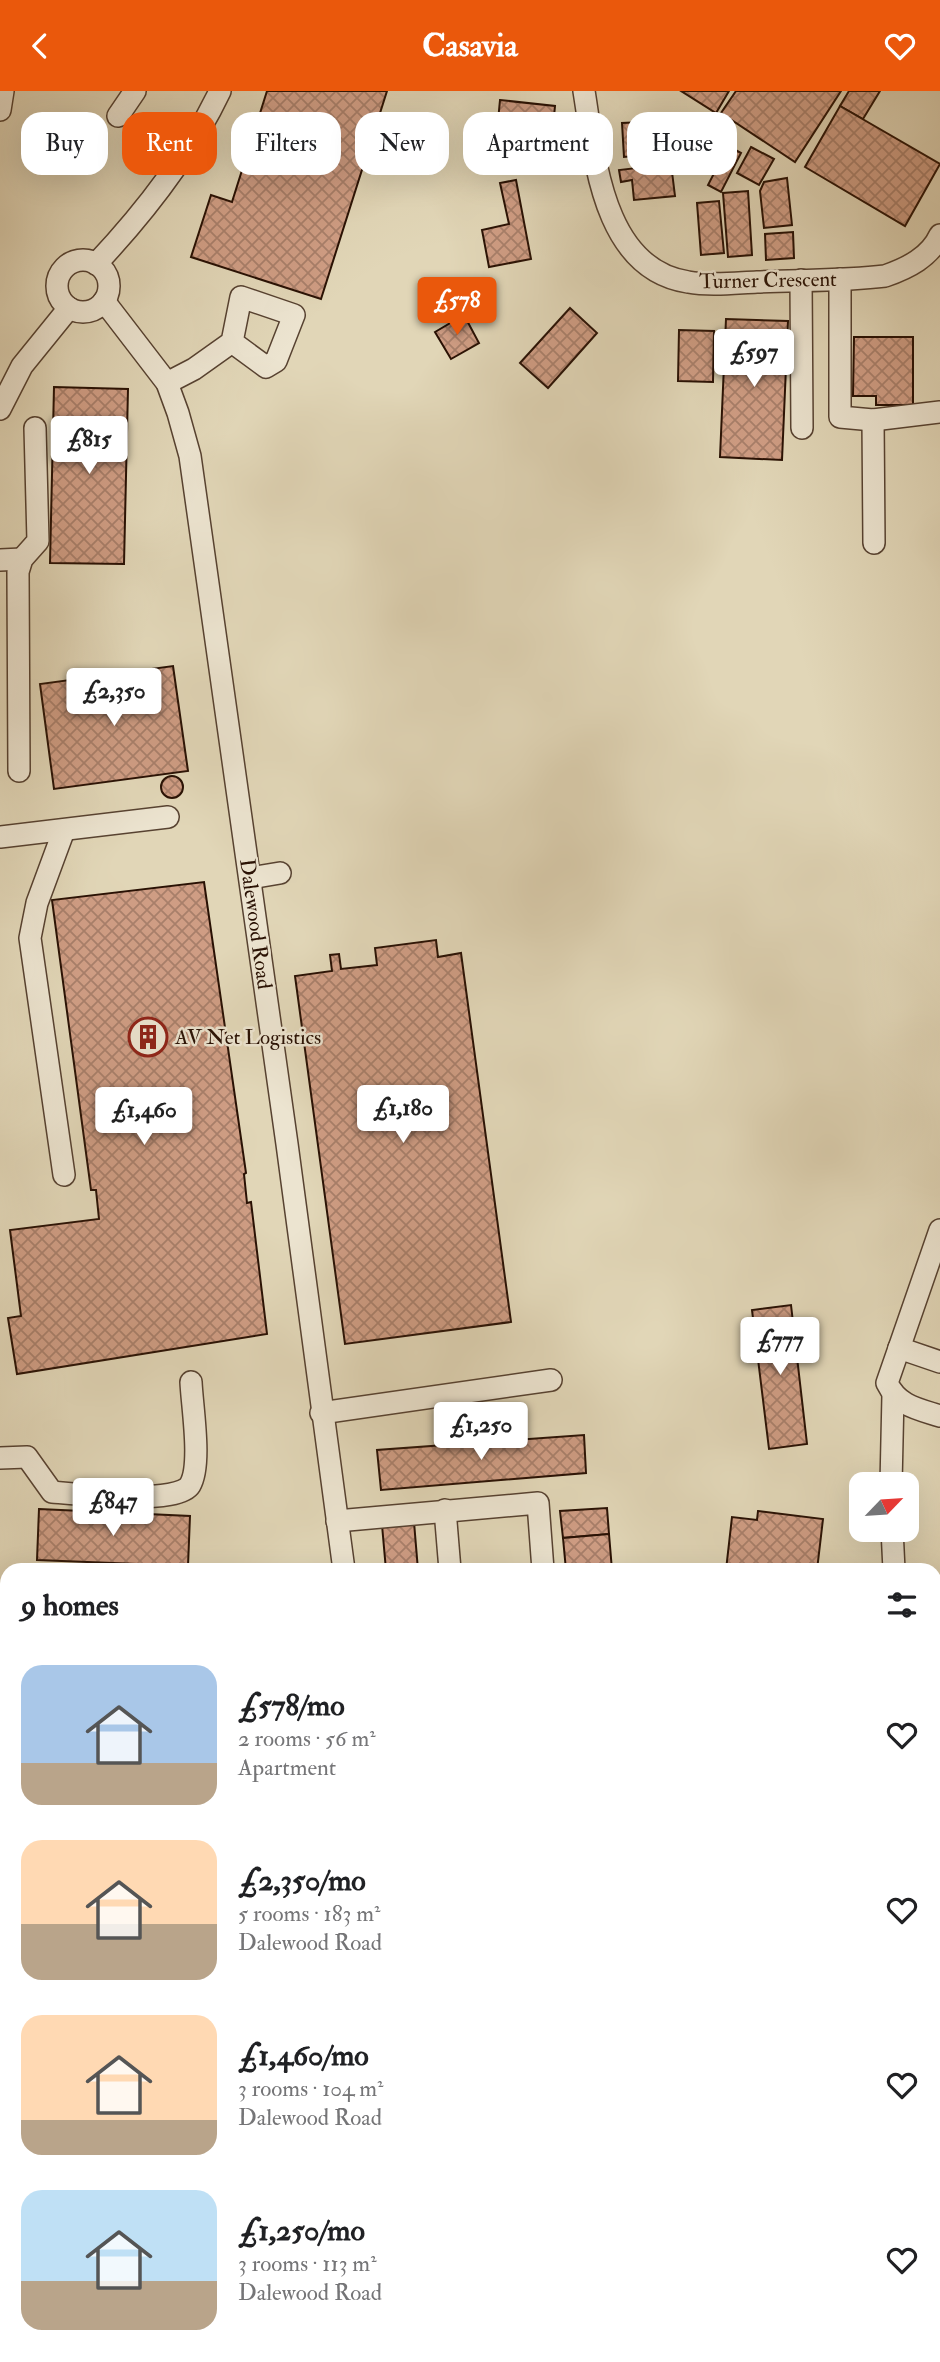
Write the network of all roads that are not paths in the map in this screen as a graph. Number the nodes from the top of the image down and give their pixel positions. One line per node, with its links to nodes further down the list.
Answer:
1 (3, 91): 5 (street)
2 (135, 91): 6 (street)
3 (220, 91): 8 (street)
4 (584, 91): 10 (street, Turner Crescent)
5 (0, 110)
6 (118, 116)
7 (940, 235): 9 (street, Turner Crescent)
8 (96, 264): 11 (street); 12 (street)
9 (840, 279): 10 (street, Turner Crescent); 17 (street)
10 (801, 280): 19 (street)
11 (104, 302): 12 (street); 14 (street, Dalewood Road)
12 (68, 308): 15 (street)
13 (232, 342): 14 (street)
14 (166, 383): 28 (street, Dalewood Road)
15 (0, 409)
16 (940, 412): 17 (street)
17 (873, 420): 20 (street)
18 (35, 428): 21 (street)
19 (802, 428)
20 (874, 543)
21 (22, 559): 22 (street); 23 (street)
22 (0, 560)
23 (19, 771)
24 (168, 817): 25 (street)
25 (64, 830): 26 (street); 29 (street)
26 (0, 837)
27 (280, 873): 28 (street)
28 (250, 878): 36 (street, Dalewood Road)
29 (64, 1175)
30 (940, 1230): 31 (street)
31 (899, 1348): 32 (street); 35 (street)
32 (940, 1362)
33 (551, 1380): 36 (street)
34 (191, 1382): 38 (street)
35 (892, 1395): 37 (street); 39 (street)
36 (321, 1413): 41 (street, Dalewood Road)
37 (940, 1416)
38 (0, 1458)
39 (891, 1472)
40 (445, 1510): 41 (street); 44 (street); 45 (street)
41 (337, 1521): 43 (street, Dalewood Road)
42 (893, 1542): 46 (street)
43 (343, 1563)
44 (449, 1563)
45 (542, 1563)
46 (894, 1563)

